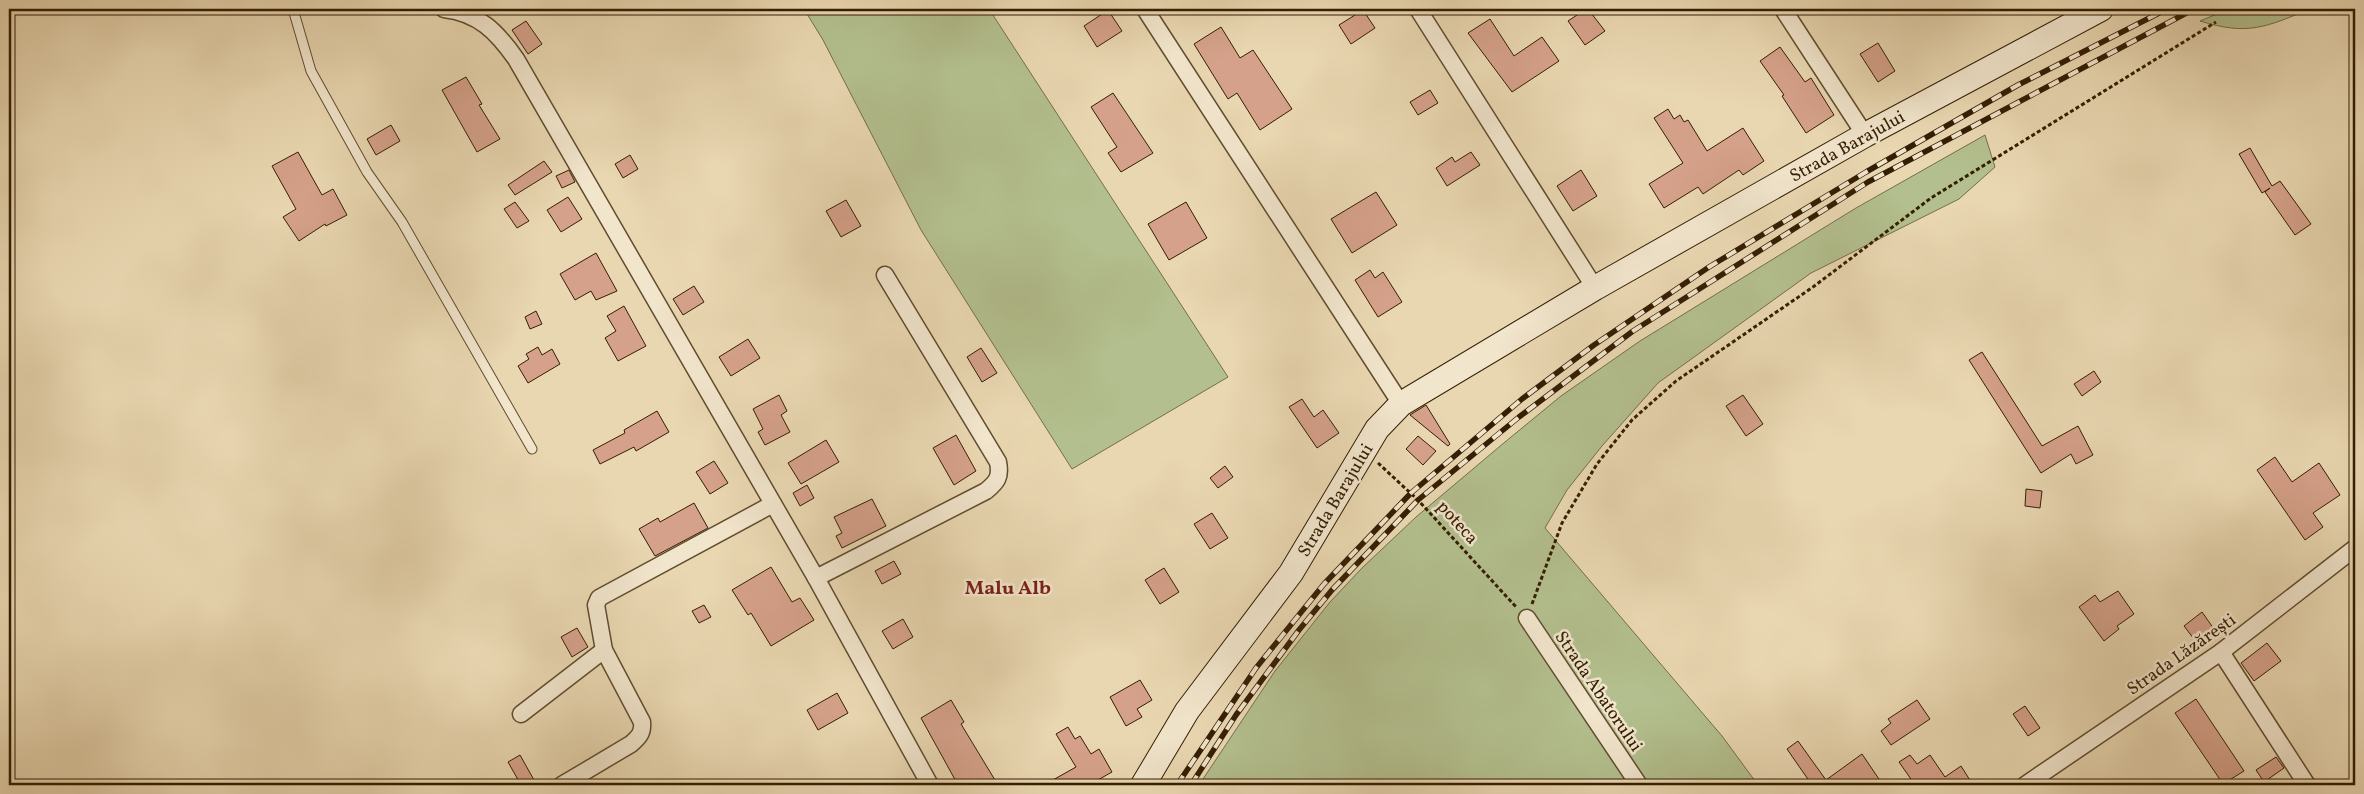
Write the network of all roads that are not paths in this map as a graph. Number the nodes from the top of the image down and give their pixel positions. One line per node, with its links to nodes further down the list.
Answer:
1 (293, 9): 11 (lane)
2 (444, 9): 12 (street)
3 (1145, 9): 10 (street)
4 (1418, 9): 9 (street)
5 (1783, 9): 7 (street)
6 (2101, 9): 7 (street, Strada Barajului)
7 (1865, 135): 9 (street, Strada Barajului)
8 (885, 275): 14 (street)
9 (1595, 288): 10 (street, Strada Barajului)
10 (1401, 404): 21 (street, Strada Barajului)
11 (532, 449)
12 (773, 504): 14 (street); 16 (street)
13 (2355, 548): 17 (street, Strada Lăzărești)
14 (816, 578): 20 (street)
15 (1527, 618): 22 (street, Strada Abatorului)
16 (604, 650): 18 (street); 19 (street)
17 (2221, 652): 23 (street, Strada Lăzărești); 24 (street)
18 (521, 714)
19 (562, 785)
20 (930, 785)
21 (1143, 785)
22 (1639, 785)
23 (2025, 785)
24 (2306, 785)

